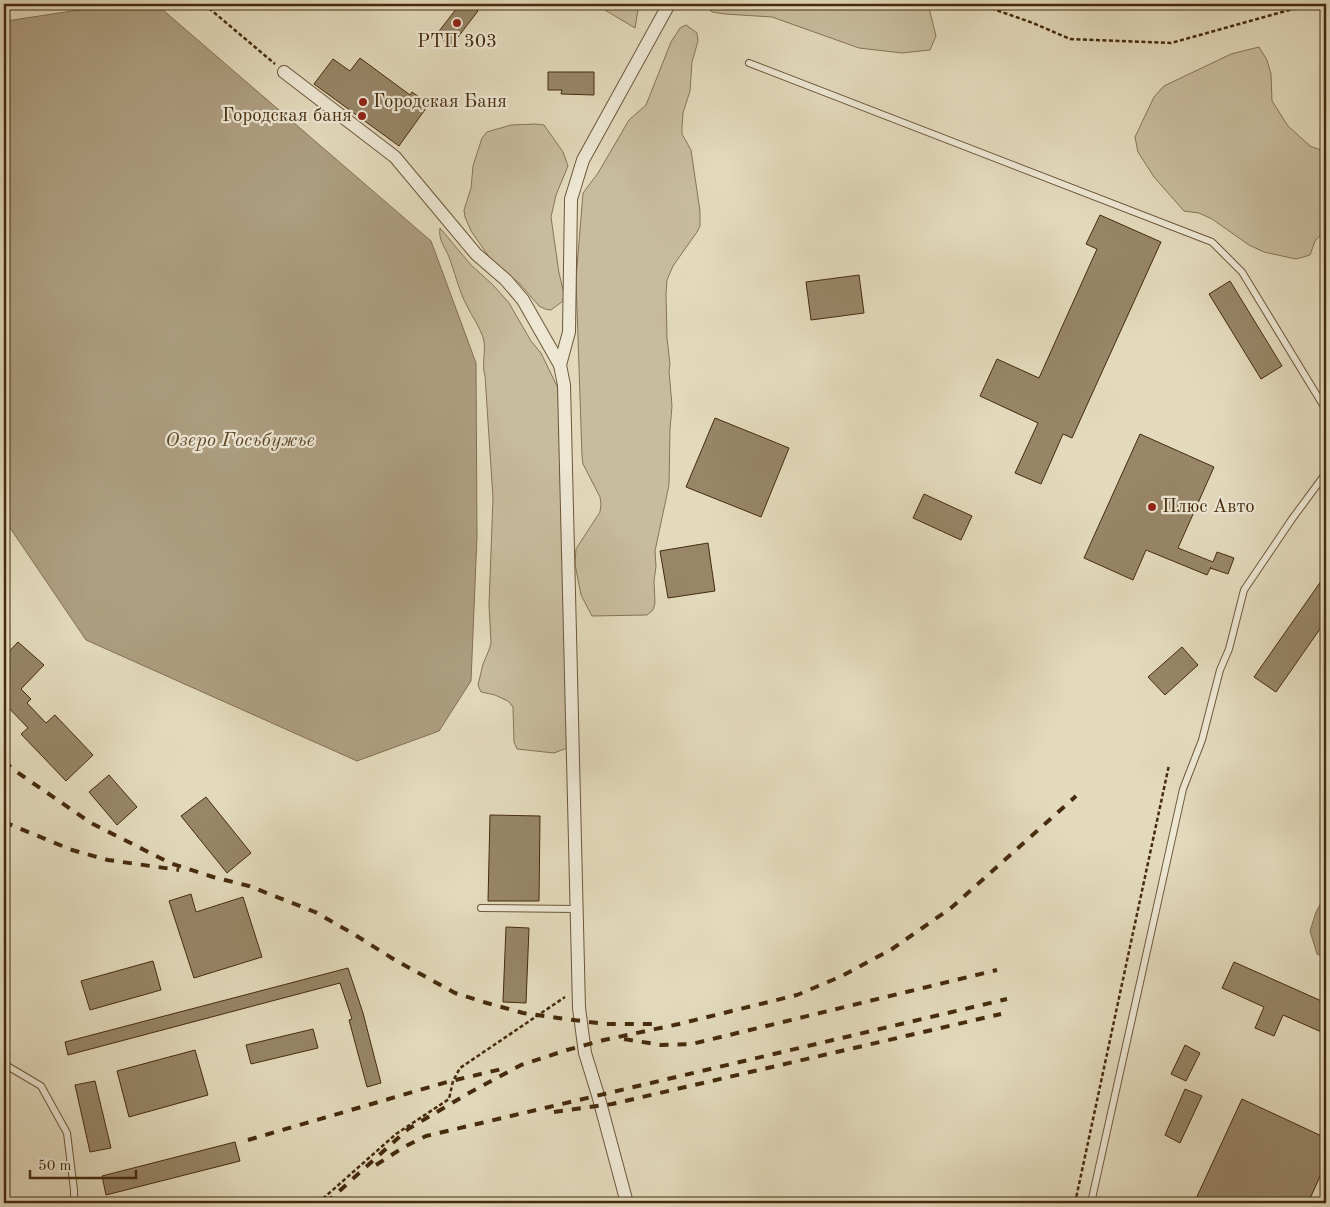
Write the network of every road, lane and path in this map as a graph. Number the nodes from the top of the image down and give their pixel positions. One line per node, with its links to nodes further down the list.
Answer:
1 (204, 4): 6 (path)
2 (668, 4): 7 (street)
3 (979, 4): 4 (path)
4 (1312, 4)
5 (749, 63): 8 (lane)
6 (284, 72): 7 (street)
7 (560, 365): 12 (street)
8 (1326, 410)
9 (1326, 473): 19 (lane)
10 (1169, 765): 18 (path)
11 (482, 908): 12 (lane)
12 (576, 909): 13 (street)
13 (578, 989): 16 (path); 17 (street)
14 (4, 1064): 15 (lane)
15 (74, 1203)
16 (318, 1203)
17 (628, 1203)
18 (1075, 1203)
19 (1090, 1203)

